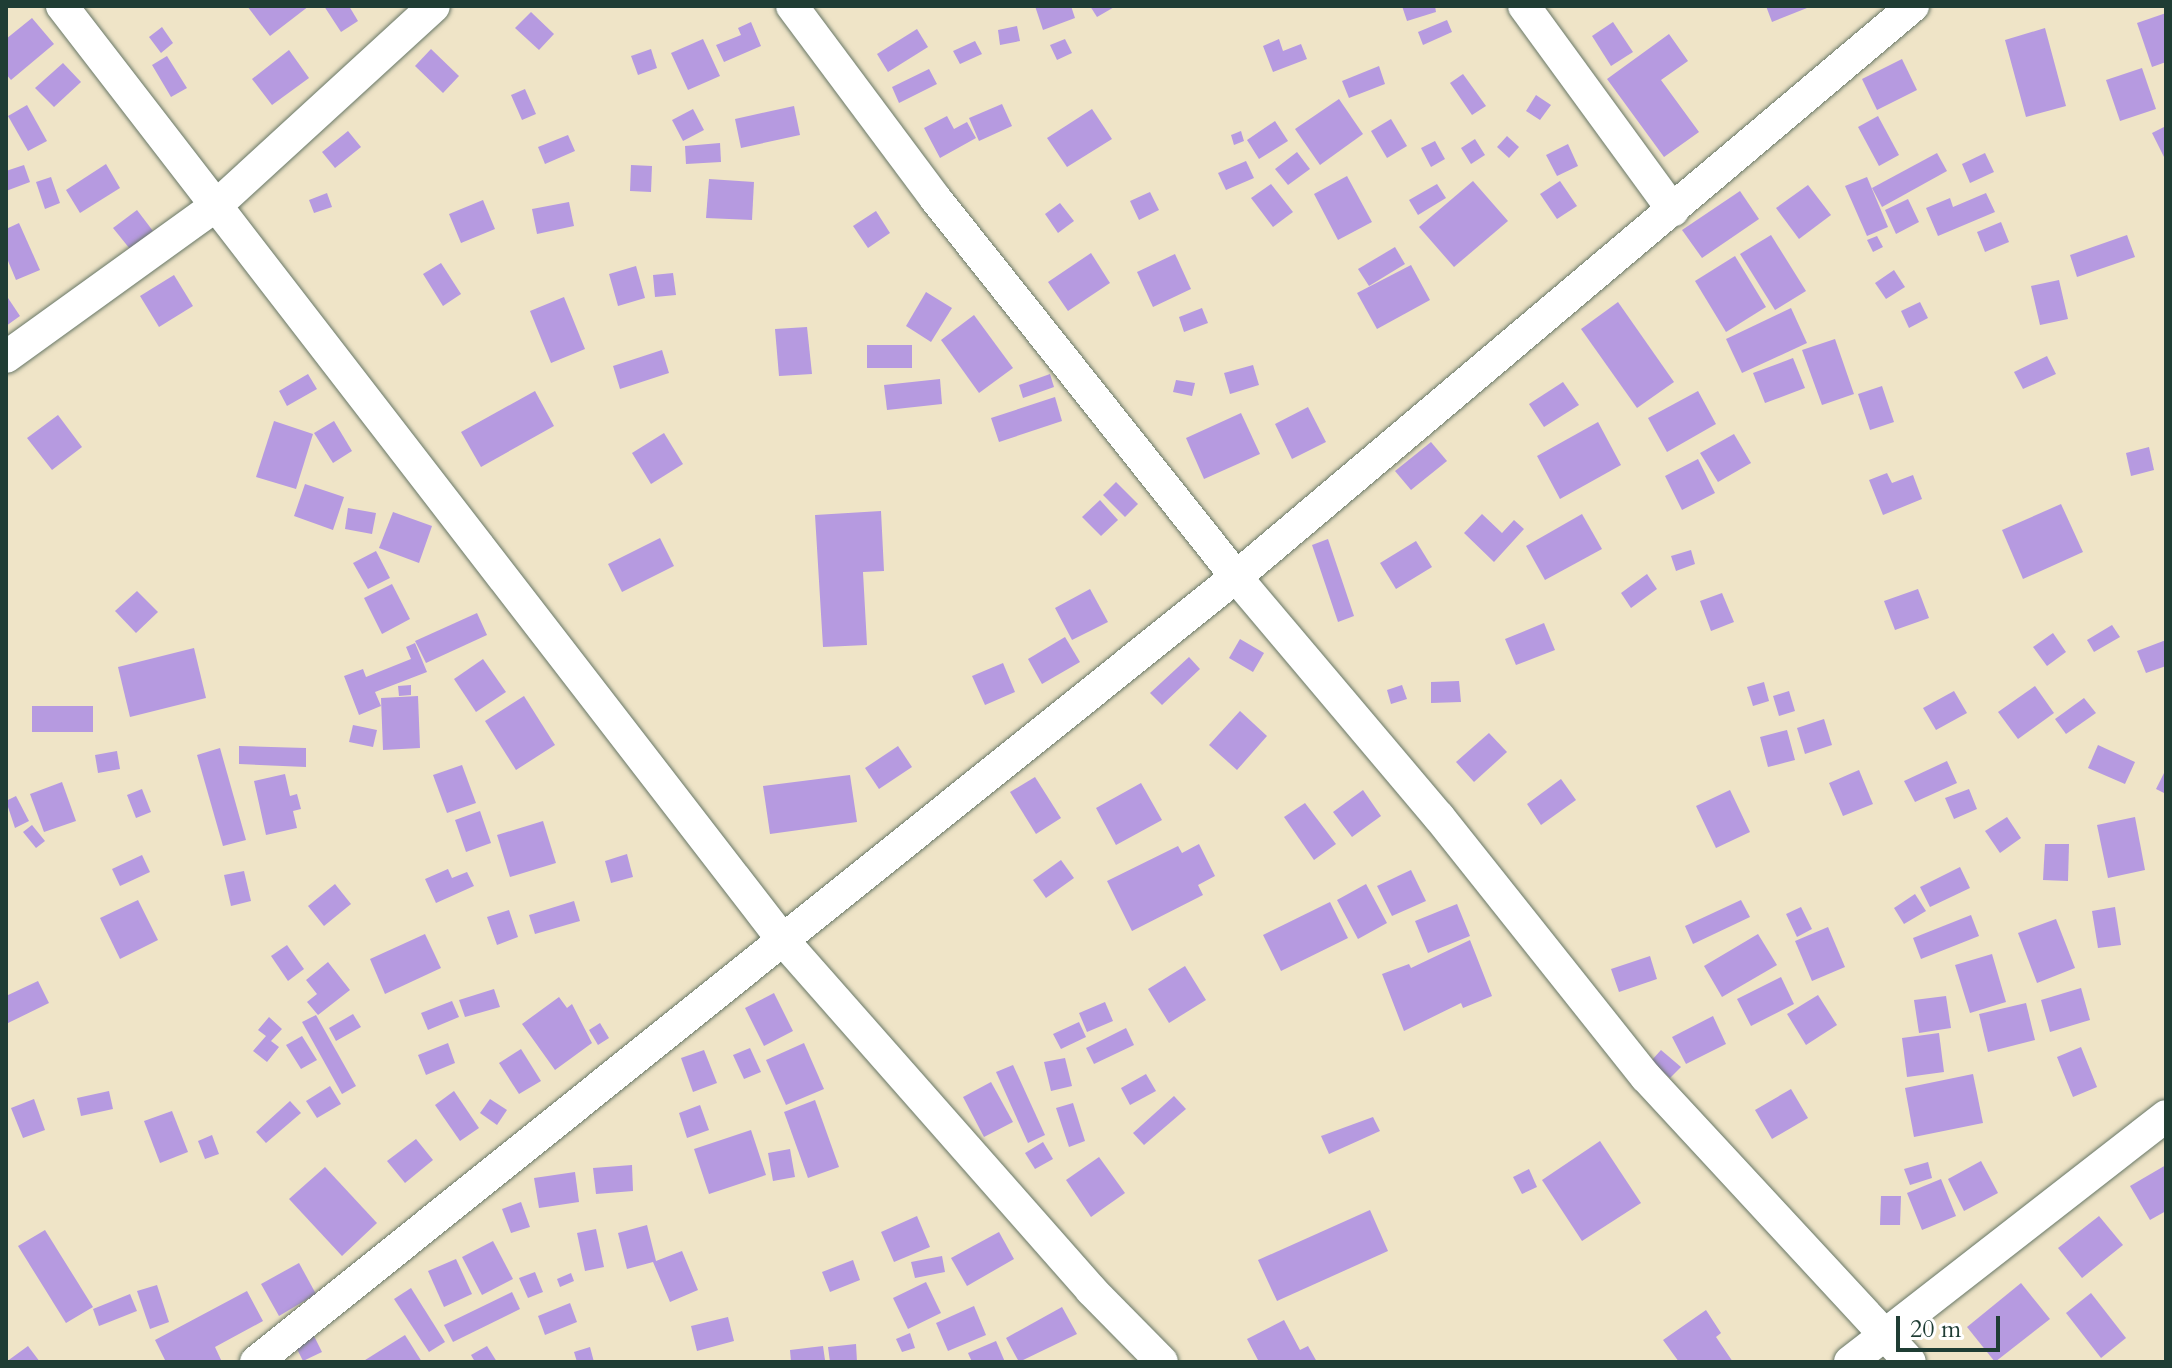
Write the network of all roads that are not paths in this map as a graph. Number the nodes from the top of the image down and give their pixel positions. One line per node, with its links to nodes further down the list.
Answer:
1 (62, 6): 6 (street)
2 (434, 6): 6 (street)
3 (792, 6): 9 (street)
4 (1524, 6): 7 (street)
5 (1913, 6): 7 (street)
6 (217, 205): 8 (street); 10 (street)
7 (1673, 210): 9 (street)
8 (6, 357)
9 (1236, 577): 10 (street); 12 (street)
10 (782, 939): 13 (street); 14 (street)
11 (2166, 1116): 12 (street)
12 (1883, 1334): 15 (street); 16 (street)
13 (256, 1362)
14 (1162, 1362)
15 (1850, 1362)
16 (1910, 1362)

